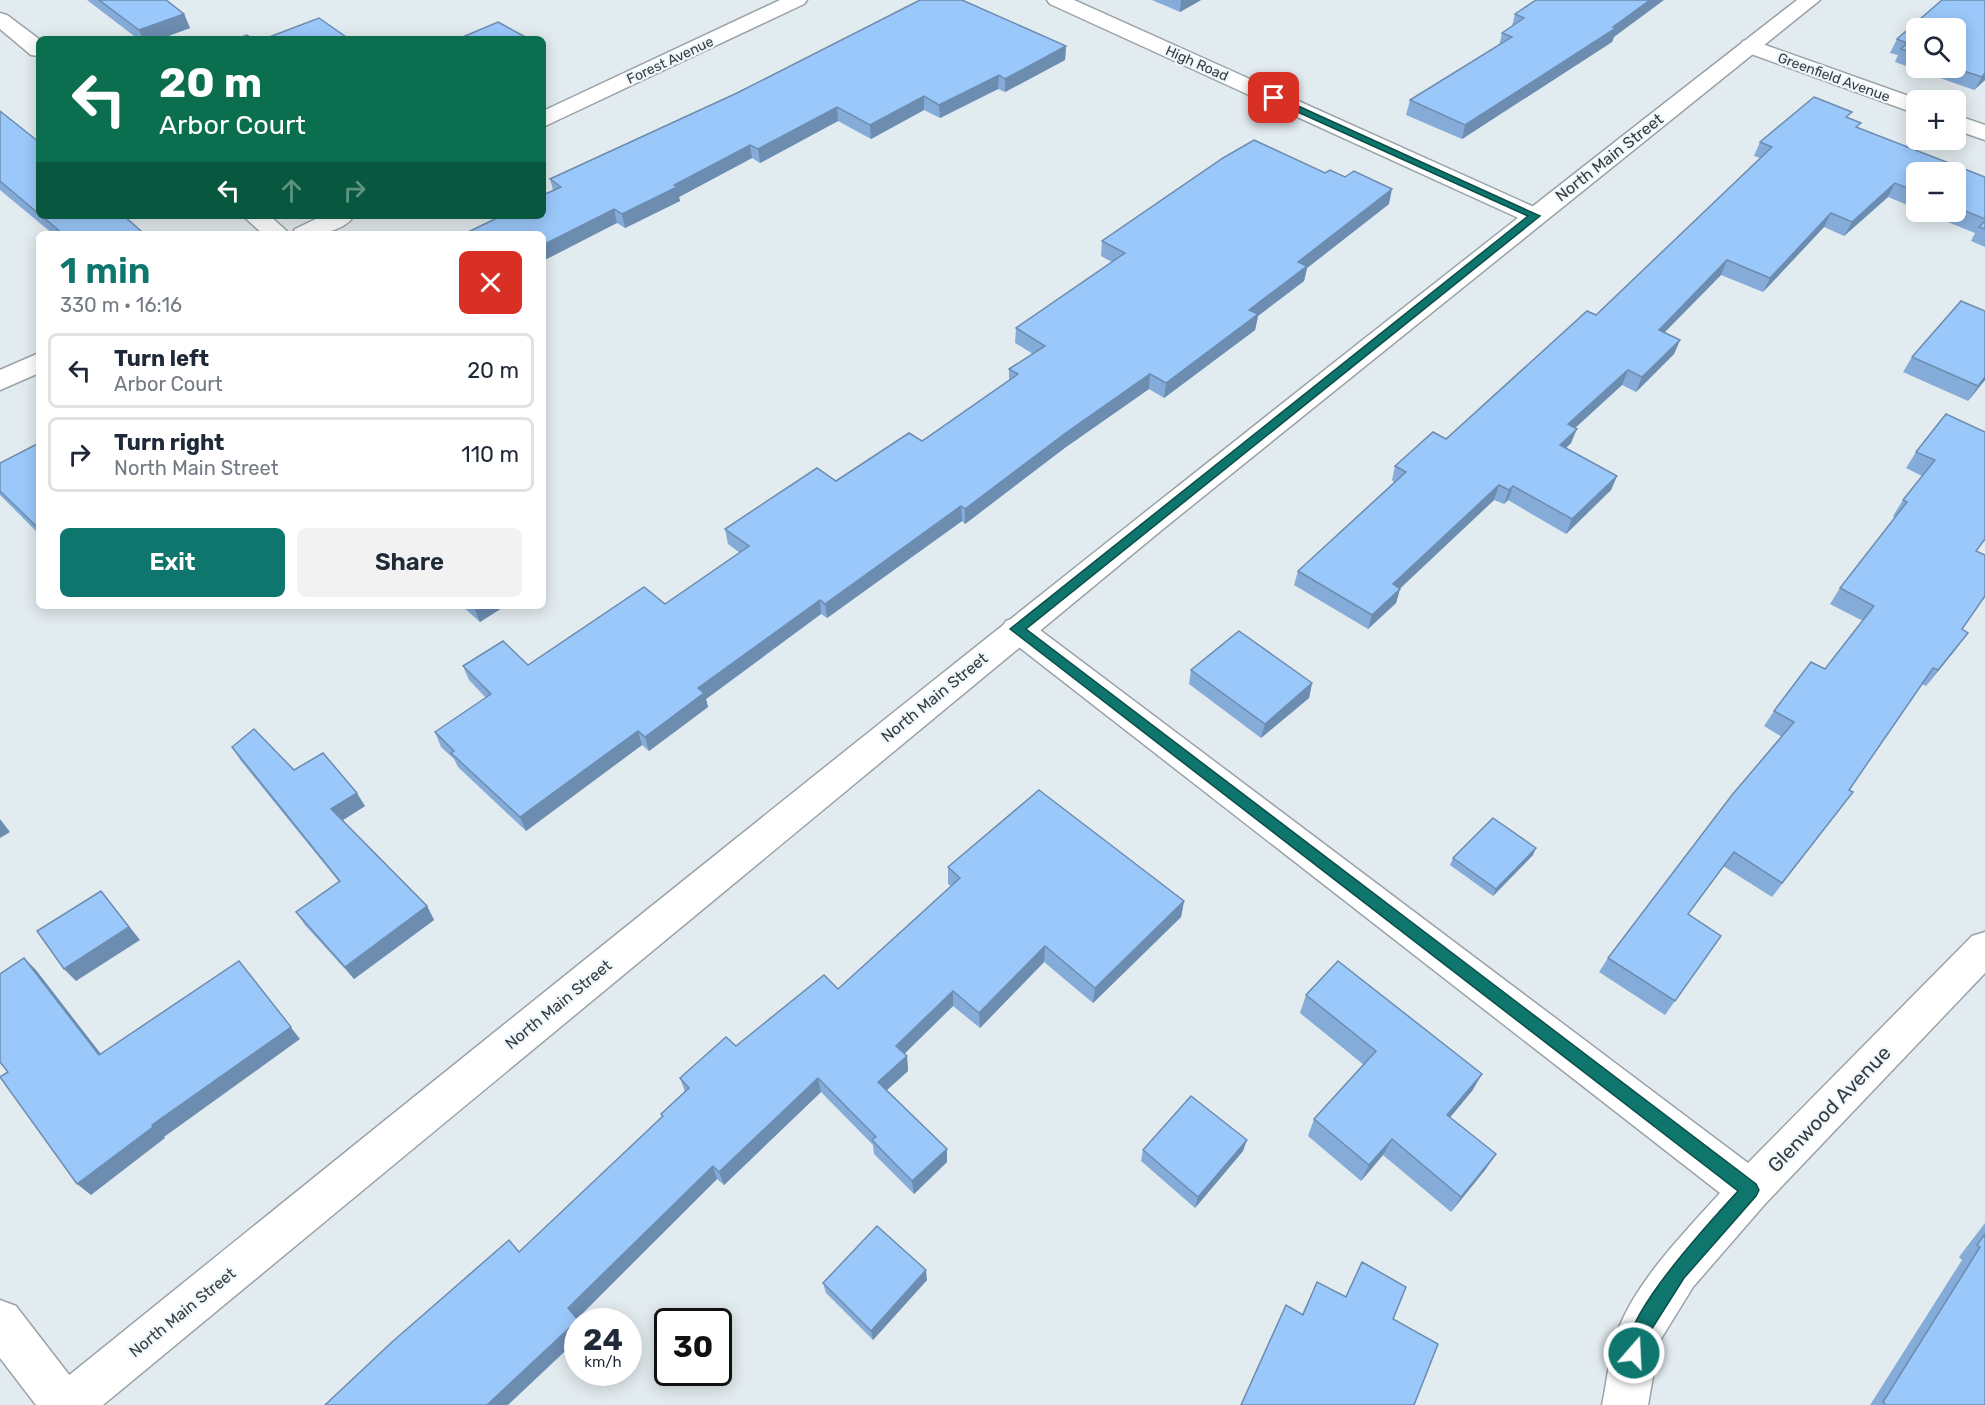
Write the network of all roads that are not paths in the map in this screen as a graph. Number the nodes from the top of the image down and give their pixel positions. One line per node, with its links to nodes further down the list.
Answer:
1 (797, 0): 8 (street, Forest Avenue)
2 (1057, 0): 11 (street, High Road)
3 (1810, 0): 5 (street, North Main Street)
4 (0, 20): 6 (street)
5 (1751, 46): 7 (street, Greenfield Avenue); 11 (street, North Main Street)
6 (36, 48)
7 (1906, 103)
8 (546, 119)
9 (1966, 126): 10 (street)
10 (1985, 133)
11 (1534, 216): 18 (street, North Main Street)
12 (259, 219): 14 (street)
13 (336, 219): 15 (street)
14 (274, 231)
15 (310, 231)
16 (36, 363): 17 (street)
17 (0, 381)
18 (1017, 629): 20 (street); 22 (street, North Main Street)
19 (1985, 948): 20 (street, Glenwood Avenue)
20 (1750, 1190): 23 (street, Glenwood Avenue)
21 (0, 1322): 22 (street)
22 (66, 1405)
23 (1625, 1405)

